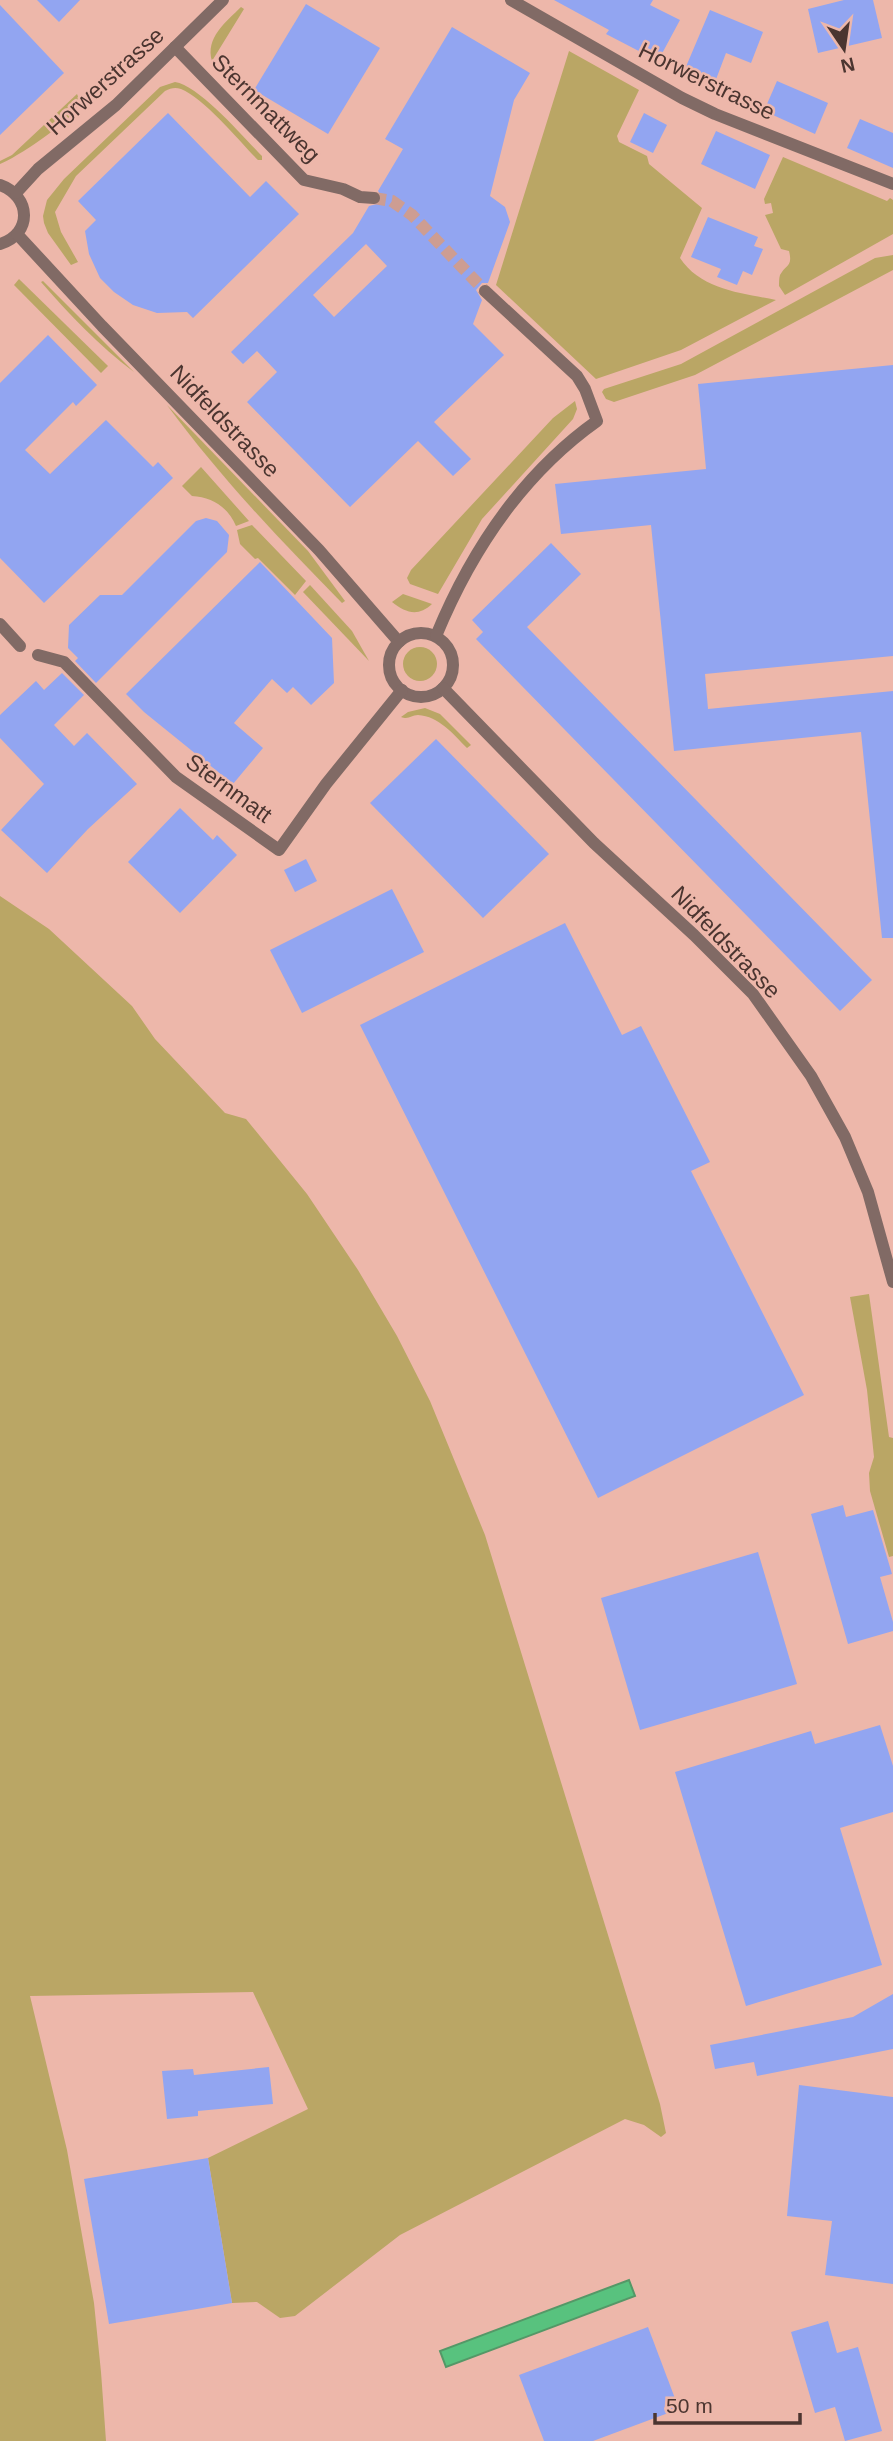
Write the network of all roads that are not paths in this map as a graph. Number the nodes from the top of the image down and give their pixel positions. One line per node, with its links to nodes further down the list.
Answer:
1 (223, 0): 3 (street, Horwerstrasse)
2 (511, 0): 4 (street, Horwerstrasse)
3 (175, 47): 6 (street, Horwerstrasse); 7 (street, Sternmattweg)
4 (893, 184)
5 (0, 185): 6 (street)
6 (16, 194): 8 (street)
7 (374, 198)
8 (17, 234): 9 (street); 13 (street, Nidfeldstrasse)
9 (0, 244)
10 (485, 291): 12 (street)
11 (0, 624): 14 (street)
12 (436, 636): 13 (street); 16 (street)
13 (399, 642): 17 (street)
14 (20, 646)
15 (38, 655): 17 (street, Sternmatt)
16 (443, 688): 17 (street); 18 (street, Nidfeldstrasse)
17 (402, 690)
18 (893, 1282)

